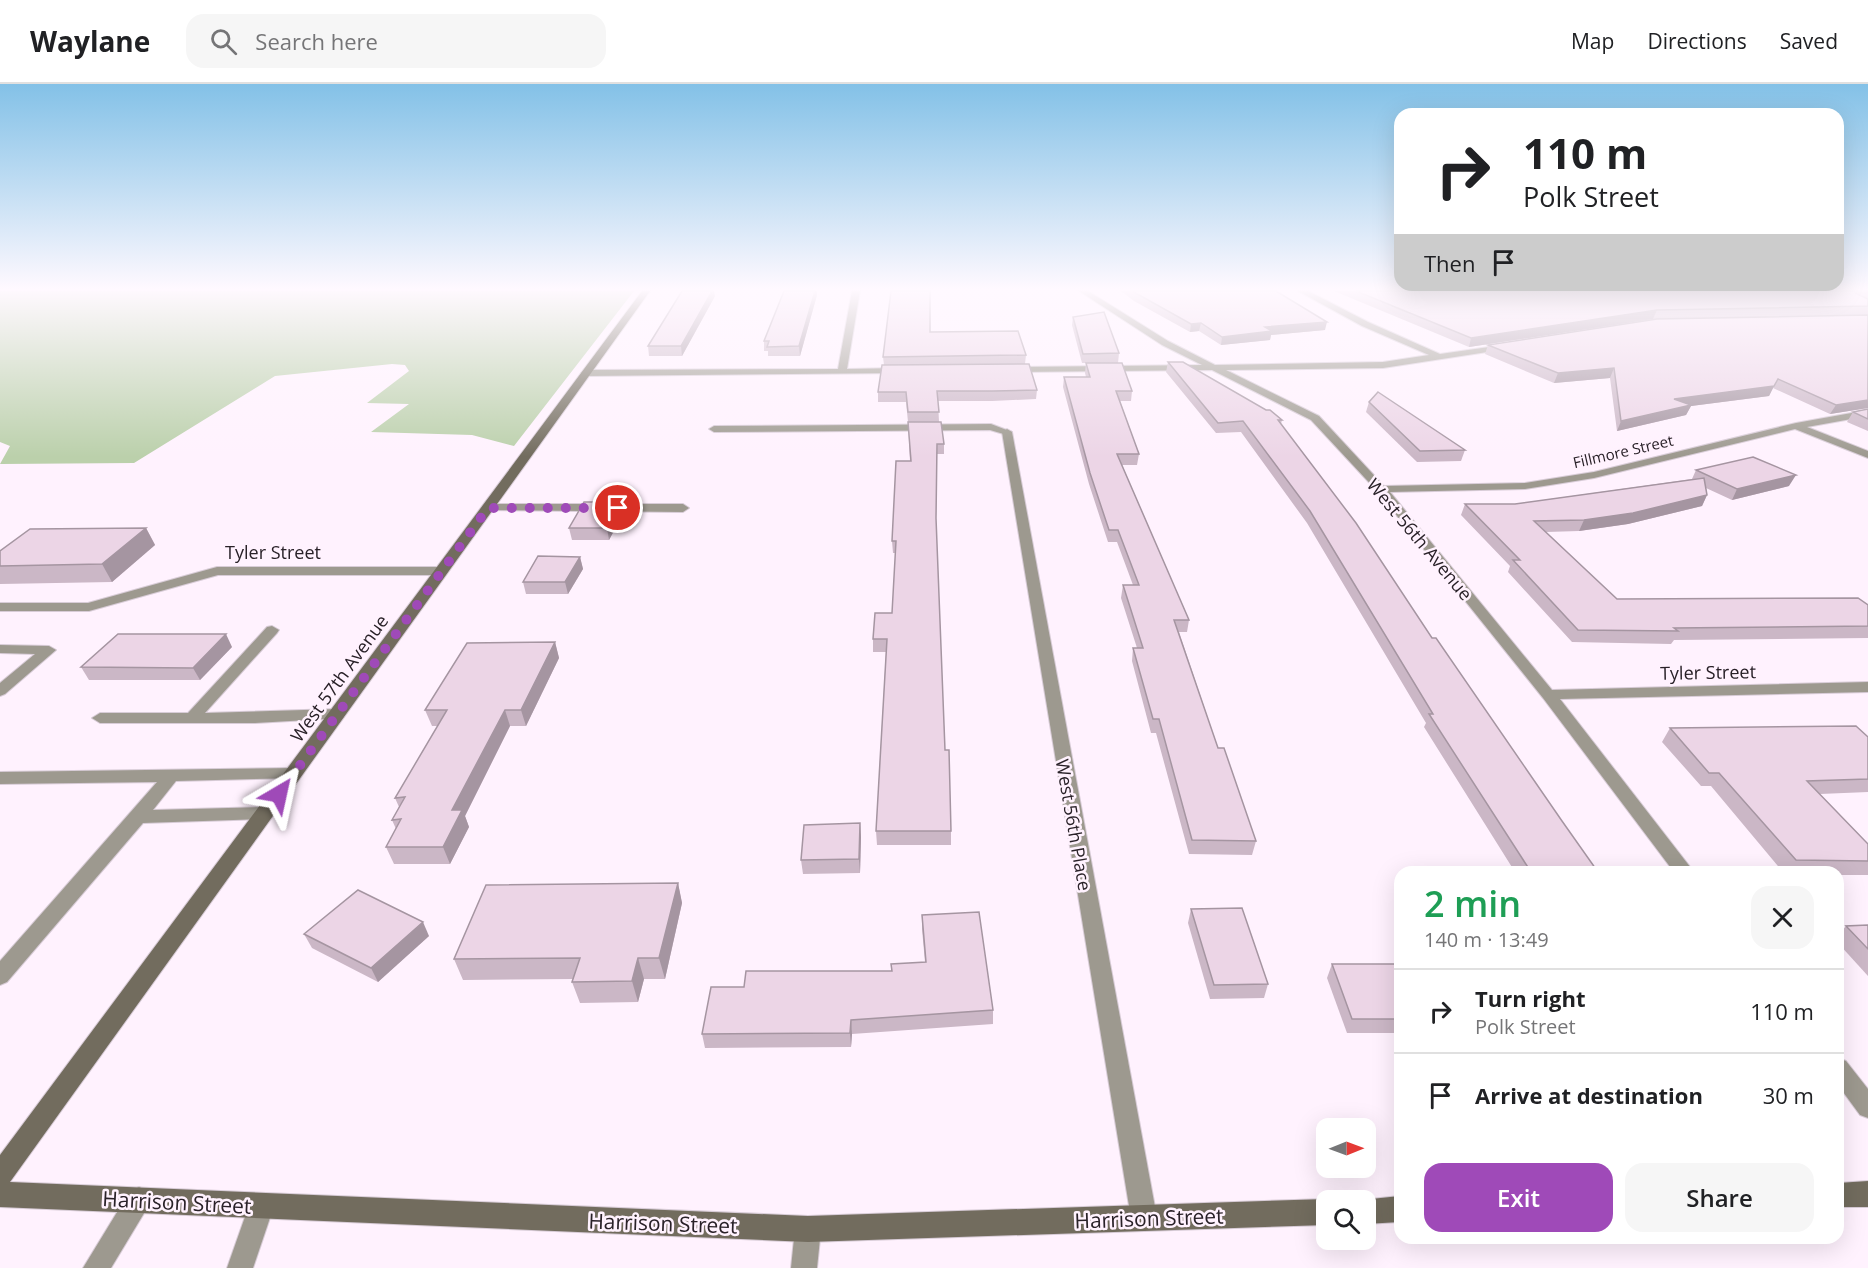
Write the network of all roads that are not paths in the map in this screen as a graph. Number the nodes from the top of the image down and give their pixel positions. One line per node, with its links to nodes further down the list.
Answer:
1 (606, 346): 11 (street, West 57th Avenue)
2 (846, 346): 9 (street)
3 (1170, 346): 7 (street, West 56th Avenue)
4 (1416, 346): 6 (street)
5 (1504, 346): 6 (street)
6 (1440, 357): 7 (street)
7 (1218, 369): 8 (street); 16 (street, West 56th Avenue)
8 (994, 370)
9 (842, 371): 10 (street); 11 (street)
10 (912, 371)
11 (586, 373): 18 (street, West 57th Avenue)
12 (1868, 413): 13 (street, Fillmore Street)
13 (1796, 426): 15 (street); 16 (street, Fillmore Street)
14 (714, 429): 47 (street, West 56th Place)
15 (1868, 455)
16 (1381, 489): 25 (street, West 56th Avenue)
17 (682, 507): 18 (street)
18 (488, 508): 19 (street, West 57th Avenue)
19 (442, 571): 20 (street, Tyler Street); 26 (street, West 57th Avenue)
20 (0, 607)
21 (272, 630): 27 (street)
22 (0, 649): 24 (street)
23 (1868, 687): 25 (street, Tyler Street)
24 (0, 691)
25 (1548, 695): 34 (street, West 56th Avenue)
26 (337, 714): 27 (street); 29 (street, West 57th Avenue)
27 (193, 717): 28 (street)
28 (100, 718)
29 (293, 774): 30 (street); 32 (street, West 57th Avenue)
30 (171, 776): 31 (street); 33 (street)
31 (0, 778)
32 (265, 813): 33 (street); 38 (street, West 57th Avenue)
33 (138, 817): 35 (street)
34 (1680, 866)
35 (0, 975)
36 (1844, 1076): 37 (street)
37 (1868, 1107)
38 (0, 1175)
39 (0, 1194): 42 (street, Harrison Street)
40 (1868, 1194): 41 (street)
41 (1844, 1195)
42 (139, 1200): 43 (street, Harrison Street); 49 (street)
43 (261, 1206): 48 (street, Harrison Street); 50 (street)
44 (1394, 1209): 45 (street)
45 (1376, 1210)
46 (1316, 1212): 47 (street, Harrison Street)
47 (1144, 1218): 48 (street, Harrison Street)
48 (808, 1229): 51 (street)
49 (96, 1268)
50 (240, 1268)
51 (804, 1268)

